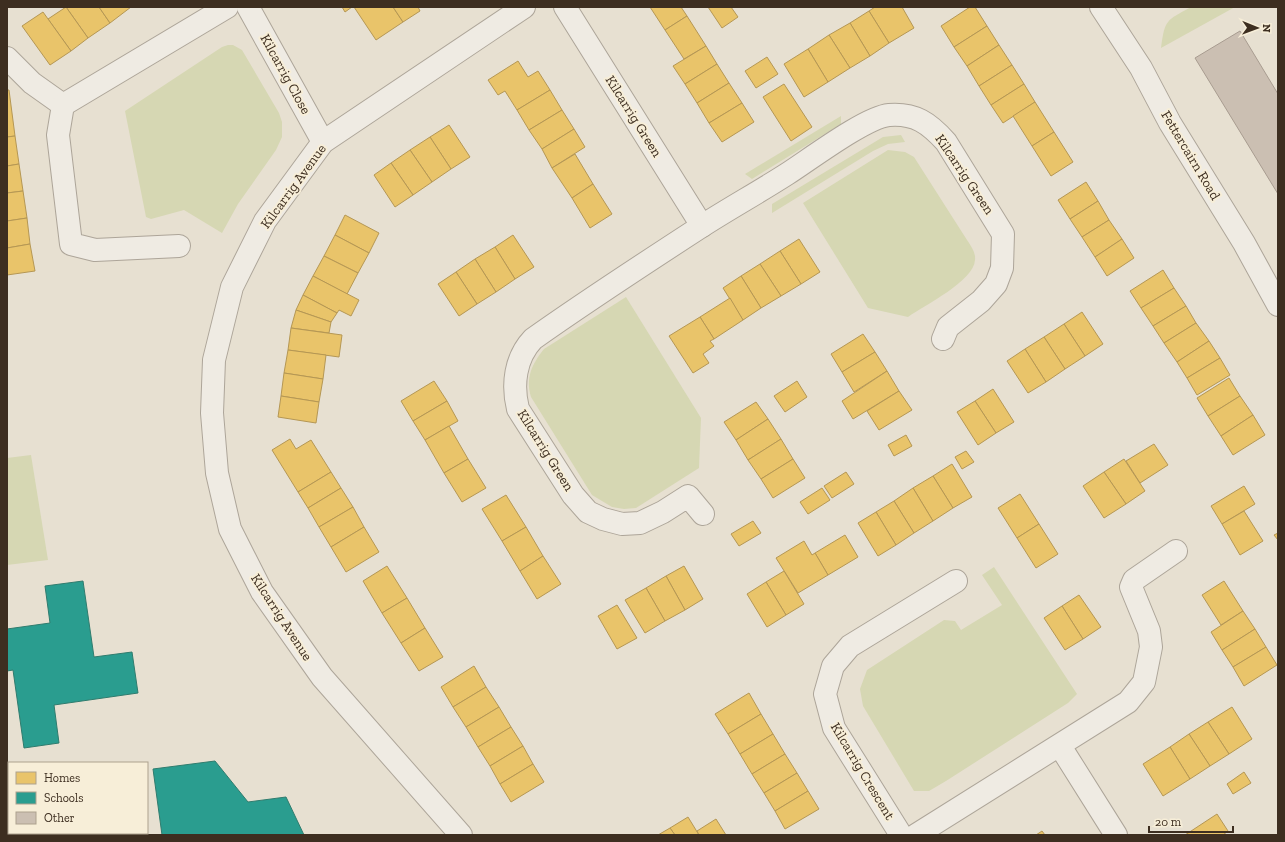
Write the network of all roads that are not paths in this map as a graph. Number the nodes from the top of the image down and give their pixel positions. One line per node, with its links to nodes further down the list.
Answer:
1 (227, 7): 7 (street)
2 (248, 7): 8 (street, Kilcarrig Close)
3 (524, 7): 8 (street, Kilcarrig Avenue)
4 (565, 7): 9 (street, Kilcarrig Green)
5 (1110, 10): 11 (street, Fettercairn Road)
6 (7, 58): 7 (street)
7 (63, 106): 10 (street)
8 (323, 142): 17 (street, Kilcarrig Avenue)
9 (702, 226): 12 (street, Kilcarrig Green); 13 (street, Kilcarrig Green)
10 (179, 246)
11 (1278, 305)
12 (943, 339)
13 (703, 514)
14 (1176, 551): 16 (street)
15 (956, 581): 18 (street, Kilcarrig Crescent)
16 (1060, 746): 19 (street); 20 (street)
17 (461, 835)
18 (901, 835)
19 (916, 835)
20 (1116, 835)

